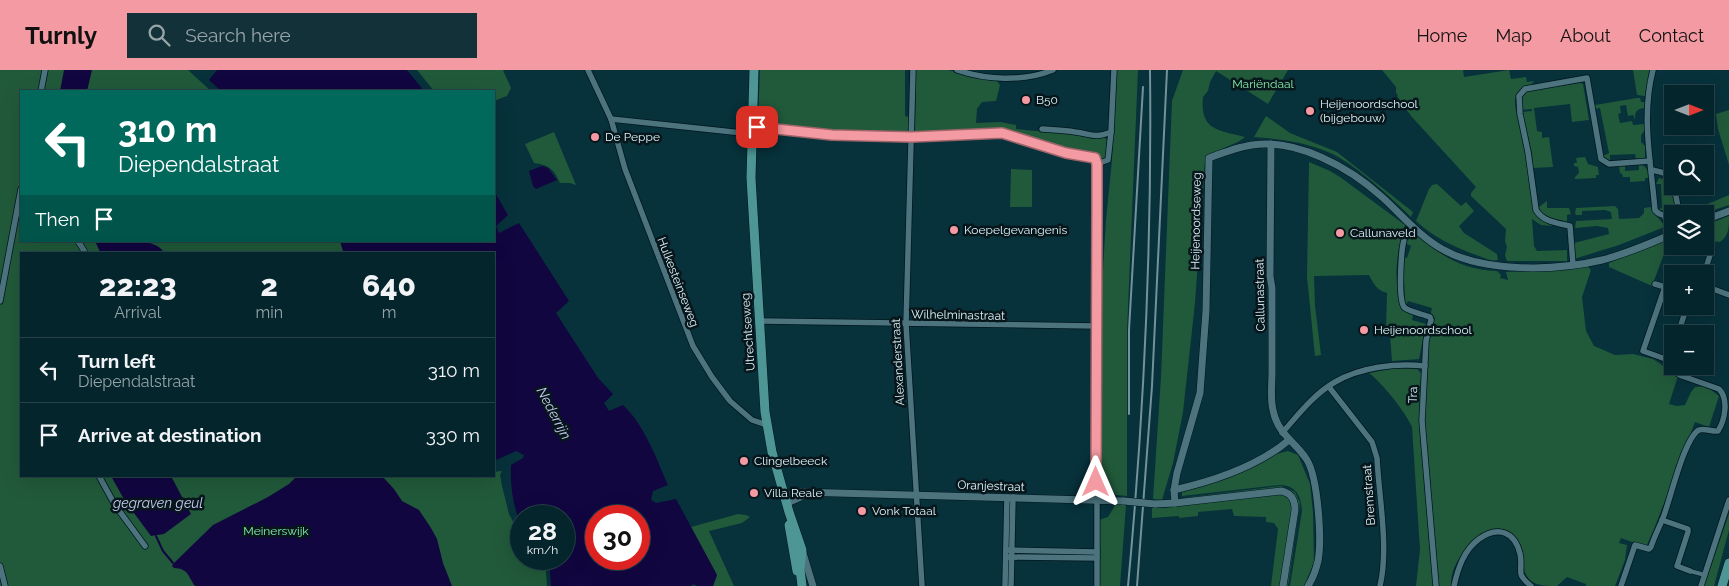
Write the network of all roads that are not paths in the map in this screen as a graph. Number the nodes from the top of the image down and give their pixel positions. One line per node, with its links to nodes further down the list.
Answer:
1 (45, 70): 9 (street)
2 (588, 70): 10 (street, Hulkesteinseweg)
3 (754, 70): 12 (main road, Utrechtseweg)
4 (913, 70): 14 (street, Alexanderstraat)
5 (957, 70): 6 (street)
6 (1053, 70)
7 (1114, 70): 13 (street)
8 (1653, 70): 16 (street, Heijenoordseweg)
9 (40, 90)
10 (611, 119): 12 (street); 38 (street, Hulkesteinseweg)
11 (1042, 129): 13 (street)
12 (752, 131): 14 (street); 31 (main road, Utrechtseweg)
13 (1111, 132): 17 (street)
14 (912, 137): 17 (street); 32 (street, Alexanderstraat)
15 (1271, 144): 24 (street, Heijenoordseweg); 39 (street, Callunastraat); 42 (street, Heijenoordseweg)
16 (1650, 161): 18 (street, Heijenoordseweg); 26 (street)
17 (1097, 164): 33 (street)
18 (1652, 170): 20 (street); 22 (street, Heijenoordseweg)
19 (20, 201): 30 (street)
20 (1679, 205)
21 (1729, 211): 23 (street)
22 (1664, 215)
23 (1714, 217)
24 (1412, 227): 26 (street, Heijenoordseweg); 35 (street, Tra)
25 (1664, 237): 26 (street, Heijenoordseweg)
26 (1573, 265)
27 (1655, 284): 34 (street)
28 (1714, 289): 29 (street)
29 (1729, 294)
30 (0, 301)
31 (759, 321): 32 (street, Wilhelminastraat); 38 (main road, Utrechtseweg)
32 (906, 324): 33 (street, Wilhelminastraat); 43 (street, Alexanderstraat)
33 (1096, 326): 45 (street)
34 (1664, 359)
35 (1425, 366): 37 (street); 68 (street, Tra)
36 (1681, 375): 49 (street)
37 (1329, 387): 39 (street); 67 (street, Bremstraat)
38 (767, 425): 47 (main road, Utrechtseweg)
39 (1282, 433): 40 (street, Callunastraat)
40 (1289, 440): 42 (street); 66 (street, Callunastraat)
41 (99, 477): 50 (street)
42 (1174, 490): 48 (street, Heijenoordseweg)
43 (915, 495): 44 (street, Oranjestraat); 47 (street, Oranjestraat); 61 (street, Alexanderstraat)
44 (1010, 497): 45 (street, Oranjestraat); 52 (street)
45 (1096, 500): 48 (street, Oranjestraat, bridge); 53 (street)
46 (1729, 501): 57 (street)
47 (786, 502): 51 (main road, Utrechtseweg); 59 (main road)
48 (1175, 504): 65 (street, Oranjestraat)
49 (1662, 520): 56 (street); 71 (street)
50 (145, 546)
51 (802, 550): 59 (main road); 60 (street, Utrechtseweg)
52 (1009, 553): 53 (street); 62 (street); 63 (street)
53 (1097, 555): 64 (street)
54 (1729, 563): 73 (main road)
55 (0, 566): 58 (street)
56 (1690, 571): 57 (street)
57 (1705, 575): 72 (street)
58 (4, 586)
59 (801, 586)
60 (813, 586)
61 (922, 586)
62 (1005, 586)
63 (1011, 586)
64 (1097, 586)
65 (1283, 586)
66 (1308, 586)
67 (1380, 586)
68 (1436, 586)
69 (1454, 586): 70 (street)
70 (1531, 586)
71 (1621, 586)
72 (1701, 586)
73 (1722, 586)

